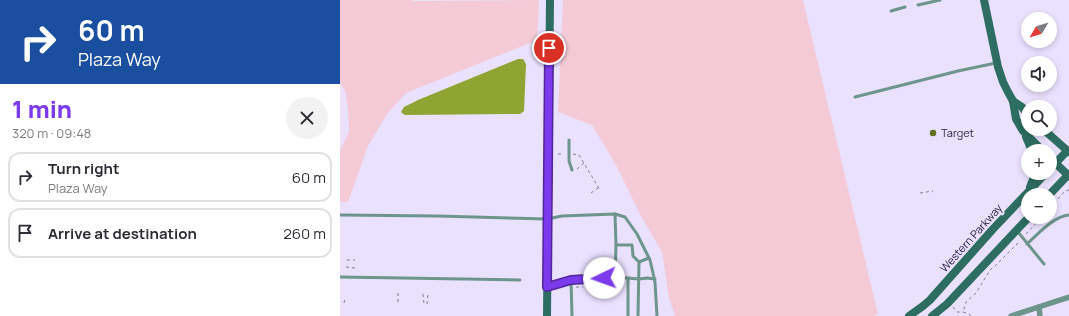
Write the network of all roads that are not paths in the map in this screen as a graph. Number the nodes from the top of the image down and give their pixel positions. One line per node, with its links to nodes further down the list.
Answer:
1 (550, 0): 28 (main road)
2 (940, 0): 4 (lane)
3 (984, 0): 7 (main road)
4 (918, 5)
5 (905, 7): 6 (lane)
6 (890, 11)
7 (998, 63): 8 (lane); 9 (main road)
8 (855, 97)
9 (1013, 101): 10 (main road); 11 (main road)
10 (1021, 106)
11 (1021, 128)
12 (1028, 136): 15 (main road)
13 (1051, 136): 16 (main road)
14 (569, 140): 19 (lane)
15 (1036, 144)
16 (1068, 151): 17 (main road)
17 (1057, 160)
18 (1057, 167): 20 (main road)
19 (574, 170)
20 (1069, 175): 23 (main road)
21 (1040, 180): 22 (main road, Western Parkway)
22 (1032, 188)
23 (1056, 188)
24 (1021, 200): 53 (main road, Western Parkway)
25 (615, 214): 28 (lane); 31 (lane); 32 (lane)
26 (340, 215): 28 (lane)
27 (1069, 215): 33 (lane)
28 (548, 219): 45 (main road)
29 (1022, 224): 30 (main road)
30 (1016, 230): 33 (lane); 54 (main road)
31 (640, 241): 34 (lane); 35 (lane)
32 (616, 244): 34 (lane); 39 (lane)
33 (1027, 244): 37 (lane)
34 (632, 245): 36 (lane)
35 (649, 258): 36 (lane); 42 (lane)
36 (639, 262): 41 (lane)
37 (1044, 264)
38 (340, 277): 43 (lane)
39 (615, 277): 40 (lane); 44 (lane)
40 (628, 278): 41 (lane); 50 (lane)
41 (639, 278): 42 (lane); 51 (lane)
42 (655, 279): 52 (lane)
43 (520, 280)
44 (571, 280): 45 (lane); 49 (lane)
45 (547, 287): 48 (main road)
46 (1069, 297): 47 (street)
47 (1039, 307): 55 (street); 56 (street)
48 (547, 316)
49 (572, 316)
50 (628, 316)
51 (638, 316)
52 (657, 316)
53 (909, 316)
54 (932, 316)
55 (1011, 316)
56 (1040, 316)

